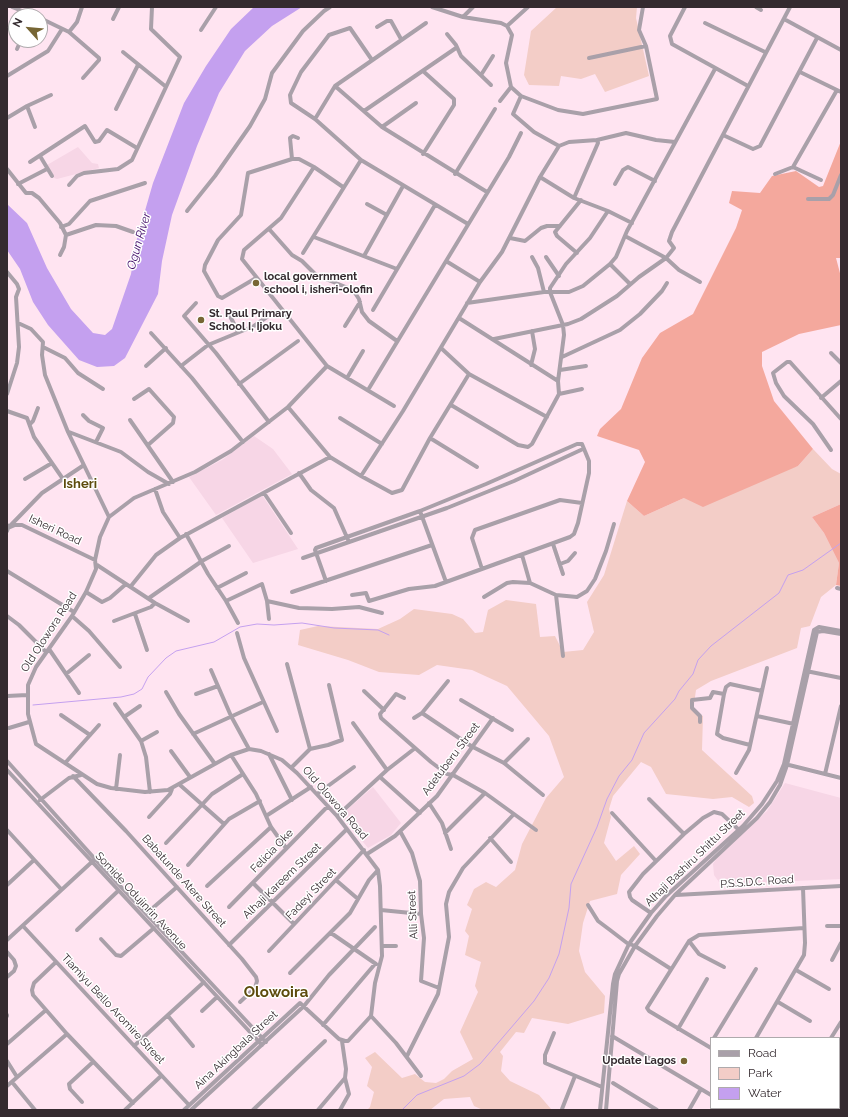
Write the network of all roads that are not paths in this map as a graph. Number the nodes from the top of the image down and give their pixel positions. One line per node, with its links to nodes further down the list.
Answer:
1 (82, 7): 24 (street)
2 (119, 7): 15 (street)
3 (152, 7): 44 (street)
4 (216, 7): 23 (street)
5 (330, 7): 96 (street)
6 (432, 7): 14 (street)
7 (473, 7): 14 (street)
8 (528, 7): 21 (street)
9 (643, 7): 28 (street)
10 (685, 7): 37 (street)
11 (756, 7): 13 (street)
12 (790, 7): 16 (street)
13 (761, 10)
14 (462, 17): 21 (street)
15 (113, 19)
16 (784, 19): 26 (street); 32 (street)
17 (48, 22): 22 (street)
18 (426, 23): 27 (street)
19 (705, 23): 32 (street)
20 (377, 26): 27 (street)
21 (507, 26): 47 (street)
22 (62, 29): 24 (street); 41 (street)
23 (201, 30)
24 (69, 32): 42 (street)
25 (447, 34): 29 (street)
26 (817, 38): 30 (street); 39 (street)
27 (402, 39): 35 (street)
28 (646, 46): 34 (street); 50 (street)
29 (456, 48): 38 (street); 40 (street)
30 (841, 50)
31 (123, 52): 36 (street)
32 (765, 52): 46 (street)
33 (493, 56): 40 (street)
34 (589, 58)
35 (372, 60): 45 (street); 58 (street)
36 (138, 65): 44 (street); 55 (street)
37 (715, 69): 46 (street); 65 (street)
38 (423, 71): 56 (street); 68 (street)
39 (800, 72): 48 (street); 62 (street)
40 (480, 74): 43 (street)
41 (7, 76)
42 (83, 78)
43 (490, 85)
44 (165, 86): 67 (street)
45 (335, 86): 56 (street); 58 (street)
46 (748, 86): 62 (street)
47 (511, 87): 50 (street); 51 (street)
48 (839, 91): 74 (street)
49 (51, 95): 53 (street)
50 (521, 96): 66 (street)
51 (500, 101)
52 (416, 103): 60 (street)
53 (27, 106): 57 (street); 59 (street)
54 (494, 109): 77 (street)
55 (116, 110)
56 (364, 111): 60 (street)
57 (7, 118)
58 (314, 119): 71 (street)
59 (35, 127)
60 (382, 127): 68 (street)
61 (522, 133): 90 (street)
62 (724, 135): 115 (street)
63 (298, 138): 70 (street)
64 (597, 140): 65 (street); 66 (street); 91 (street)
65 (675, 142): 83 (street)
66 (559, 146): 81 (street)
67 (137, 148): 69 (street); 87 (street)
68 (423, 154): 77 (street)
69 (40, 156): 72 (street); 76 (street)
70 (292, 159): 73 (street); 121 (street)
71 (361, 160): 88 (street); 89 (street)
72 (30, 162)
73 (314, 167): 89 (street); 103 (street)
74 (793, 167): 78 (street); 82 (street)
75 (7, 169): 85 (street)
76 (48, 169): 79 (street); 85 (street)
77 (455, 174): 90 (street)
78 (775, 174)
79 (52, 176)
80 (841, 176): 92 (street)
81 (540, 177): 91 (street); 108 (street)
82 (821, 180)
83 (655, 181): 86 (street); 99 (street)
84 (145, 183): 102 (street)
85 (18, 184): 102 (street)
86 (614, 184)
87 (68, 185)
88 (403, 186): 95 (street); 98 (street)
89 (343, 187): 107 (street)
90 (487, 192): 100 (street)
91 (574, 198): 93 (street)
92 (808, 198)
93 (581, 200): 97 (street); 101 (street)
94 (367, 204): 98 (street)
95 (435, 205): 100 (street); 118 (street)
96 (188, 211)
97 (608, 211): 99 (street); 110 (street)
98 (387, 214): 112 (street)
99 (632, 223): 106 (street)
100 (468, 224): 116 (street)
101 (560, 226): 108 (street); 110 (street)
102 (61, 227): 105 (street)
103 (269, 229): 121 (street); 128 (street)
104 (133, 232): 105 (street)
105 (66, 235): 111 (street)
106 (625, 236): 115 (street); 117 (street)
107 (314, 237): 109 (street); 112 (street)
108 (510, 238): 122 (street)
109 (303, 253)
110 (577, 253): 120 (street)
111 (60, 254)
112 (364, 256): 118 (street)
113 (532, 257): 126 (street)
114 (546, 257): 120 (street)
115 (666, 258): 123 (street); 125 (street)
116 (446, 261): 122 (street); 142 (street)
117 (610, 264): 125 (street); 127 (street)
118 (397, 269): 131 (street)
119 (7, 272): 135 (street)
120 (559, 276): 127 (street)
121 (256, 278): 155 (street)
122 (480, 282): 130 (street)
123 (700, 282)
124 (667, 283): 150 (street)
125 (630, 284): 136 (street)
126 (544, 292): 127 (street); 130 (street)
127 (550, 292): 136 (street)
128 (360, 302): 137 (street); 142 (street)
129 (196, 303): 144 (street)
130 (467, 303): 134 (street)
131 (373, 310)
132 (228, 312): 140 (street)
133 (274, 312): 140 (street)
134 (459, 318): 141 (street); 147 (street)
135 (18, 323): 145 (street); 166 (street)
136 (563, 324): 138 (street); 150 (street)
137 (345, 326)
138 (532, 331): 141 (street); 152 (street)
139 (151, 332): 146 (street)
140 (238, 332): 144 (street)
141 (494, 339): 152 (street)
142 (397, 341): 165 (street)
143 (298, 342): 162 (street)
144 (208, 345): 154 (street); 162 (street)
145 (43, 347): 163 (street); 182 (street)
146 (166, 348): 153 (street); 154 (street)
147 (441, 348): 158 (street); 186 (street)
148 (363, 351): 159 (street)
149 (831, 353): 151 (street)
150 (562, 356): 157 (street)
151 (841, 363)
152 (531, 365): 160 (street)
153 (146, 366)
154 (182, 366): 185 (street)
155 (327, 366): 159 (street); 172 (street)
156 (586, 366): 157 (street)
157 (560, 370): 160 (street)
158 (469, 374): 170 (street); 176 (street)
159 (347, 378): 165 (street)
160 (558, 381): 167 (street)
161 (841, 381): 168 (street)
162 (239, 384): 180 (street)
163 (102, 389)
164 (582, 389): 167 (street)
165 (368, 390): 171 (street)
166 (7, 394)
167 (559, 394): 176 (street)
168 (821, 398): 178 (street); 189 (street)
169 (134, 399): 187 (street)
170 (451, 405): 176 (street); 183 (street)
171 (394, 406)
172 (288, 407): 180 (street); 190 (street)
173 (38, 408): 181 (street)
174 (7, 411): 181 (street)
175 (83, 415): 184 (street)
176 (547, 417)
177 (340, 418): 186 (street)
178 (841, 419)
179 (130, 420): 187 (street)
180 (269, 422): 185 (street)
181 (30, 424): 191 (street)
182 (68, 432): 184 (street); 192 (street)
183 (430, 438): 193 (street); 196 (street)
184 (96, 442): 200 (street)
185 (243, 442): 200 (street)
186 (382, 444): 196 (street)
187 (148, 445): 200 (street)
188 (583, 449): 195 (street); 199 (street); 203 (street)
189 (831, 450)
190 (330, 457): 194 (street); 196 (street)
191 (52, 464): 197 (street); 198 (street)
192 (84, 465): 198 (street); 205 (street)
193 (477, 467)
194 (300, 473): 202 (street); 211 (street)
195 (511, 474): 199 (street); 204 (street)
196 (361, 476)
197 (25, 479)
198 (63, 479): 208 (street)
199 (514, 481): 206 (street)
200 (171, 483): 201 (street)
201 (155, 489): 205 (street); 212 (street)
202 (264, 493): 209 (street); 210 (street)
203 (582, 503): 215 (street); 225 (street)
204 (420, 511): 206 (street); 211 (street)
205 (109, 517): 221 (street)
206 (422, 517): 213 (street); 214 (street)
207 (614, 524): 238 (street)
208 (7, 528): 221 (street, Isheri Road)
209 (291, 533)
210 (186, 534): 212 (street); 222 (street)
211 (347, 536): 213 (street); 218 (street)
212 (180, 538): 233 (street)
213 (349, 542): 218 (street)
214 (432, 544): 229 (street); 230 (street)
215 (553, 544): 219 (street); 223 (street)
216 (229, 546): 222 (street)
217 (575, 553): 223 (street)
218 (316, 554): 220 (street); 229 (street)
219 (522, 555): 225 (street); 231 (street)
220 (303, 558)
221 (95, 560): 224 (street)
222 (202, 562): 234 (street); 240 (street)
223 (560, 564): 228 (street)
224 (97, 565): 232 (street); 235 (street, Old Olowora Road)
225 (482, 569): 230 (street)
226 (7, 571): 245 (street)
227 (246, 573): 234 (street)
228 (563, 574)
229 (326, 581): 236 (street)
230 (446, 582): 237 (street)
231 (530, 583): 238 (street); 239 (street)
232 (126, 584): 233 (street); 235 (street)
233 (131, 586): 240 (street)
234 (216, 588): 241 (street)
235 (86, 592): 245 (street, Old Olowora Road)
236 (292, 592)
237 (352, 595)
238 (556, 595): 258 (street)
239 (484, 597)
240 (149, 598): 243 (street)
241 (226, 601): 242 (street); 251 (street)
242 (267, 601): 244 (street); 248 (street)
243 (155, 602): 246 (street); 250 (street)
244 (382, 613)
245 (73, 614): 255 (street, Old Olowora Road); 260 (street)
246 (135, 614): 249 (street); 256 (street)
247 (7, 616): 255 (street)
248 (269, 618)
249 (114, 621)
250 (188, 621)
251 (238, 623)
252 (817, 630): 254 (street); 254 (street); 263 (street, Alhaji Bashiru Shittu Street)
253 (237, 633): 279 (street)
254 (841, 633)
255 (48, 650): 264 (street); 275 (street, Old Olowora Road)
256 (147, 650)
257 (89, 655): 264 (street)
258 (563, 656)
259 (287, 664): 307 (street)
260 (120, 667)
261 (767, 668): 269 (street)
262 (211, 670): 268 (street)
263 (806, 671): 265 (street); 295 (street, Alhaji Bashiru Shittu Street)
264 (66, 674): 272 (street)
265 (841, 678)
266 (448, 680): 284 (street)
267 (329, 685): 307 (street)
268 (218, 686): 273 (street); 286 (street)
269 (762, 690): 274 (street); 287 (street)
270 (364, 691): 283 (street)
271 (166, 692): 301 (street)
272 (79, 693)
273 (196, 694)
274 (724, 694): 293 (street); 305 (street)
275 (27, 695): 276 (street); 292 (street, Old Olowora Road)
276 (7, 696)
277 (404, 698): 283 (street)
278 (461, 700): 290 (street)
279 (263, 702): 286 (street); 300 (street)
280 (115, 704): 288 (street)
281 (140, 706): 288 (street)
282 (841, 706): 291 (street)
283 (384, 710): 308 (street)
284 (422, 713): 289 (street); 306 (street)
285 (61, 715): 302 (street)
286 (231, 716): 301 (street); 309 (street)
287 (757, 716): 295 (street); 305 (street)
288 (124, 717): 304 (street)
289 (414, 718)
290 (493, 718): 298 (street); 306 (street, Adetuberu Street)
291 (839, 720): 326 (street)
292 (29, 722): 297 (street); 315 (street, Old Olowora Road)
293 (700, 722)
294 (354, 723): 322 (street)
295 (794, 724): 318 (street, Alhaji Bashiru Shittu Street)
296 (99, 725): 302 (street)
297 (9, 728)
298 (512, 730)
299 (157, 732): 304 (street)
300 (277, 732)
301 (193, 734): 317 (street)
302 (90, 735): 315 (street)
303 (528, 739): 316 (street)
304 (141, 741): 336 (street)
305 (750, 745): 325 (street)
306 (471, 746): 316 (street); 324 (street, Adetuberu Street)
307 (310, 749): 319 (street)
308 (414, 749): 322 (street); 324 (street)
309 (249, 750): 311 (street, Old Olowora Road); 313 (street, Old Olowora Road)
310 (171, 751): 329 (street)
311 (269, 754): 319 (street, Old Olowora Road); 342 (street)
312 (120, 755): 334 (street)
313 (231, 755): 317 (street, Old Olowora Road); 323 (street)
314 (7, 761): 340 (street)
315 (66, 762): 327 (street, Old Olowora Road)
316 (504, 763): 339 (street)
317 (214, 764): 329 (street, Old Olowora Road)
318 (786, 764): 326 (street); 359 (street, Alhaji Bashiru Shittu Street)
319 (292, 767): 333 (street, Old Olowora Road)
320 (354, 767): 338 (street)
321 (7, 770): 343 (street, Somide Odujinrin Avenue)
322 (387, 770): 330 (street)
323 (243, 774): 344 (street); 346 (street)
324 (453, 774): 337 (street); 345 (street, Adetuberu Street)
325 (736, 774)
326 (825, 774): 331 (street)
327 (81, 775): 328 (street); 334 (street, Old Olowora Road)
328 (73, 776): 340 (street); 379 (street, Babatunde Atere Street)
329 (190, 777): 332 (street, Old Olowora Road)
330 (380, 777): 349 (street); 352 (street)
331 (841, 778)
332 (180, 785): 335 (street, Old Olowora Road); 346 (street)
333 (311, 787): 338 (street, Old Olowora Road); 342 (street)
334 (116, 789): 336 (street, Old Olowora Road)
335 (172, 789): 336 (street, Old Olowora Road); 353 (street)
336 (150, 792)
337 (485, 793): 350 (street); 361 (street)
338 (317, 794): 347 (street, Old Olowora Road)
339 (543, 794)
340 (42, 798): 343 (street); 369 (street)
341 (649, 799): 362 (street)
342 (292, 800): 351 (street)
343 (35, 801): 369 (street, Somide Odujinrin Avenue)
344 (260, 801): 351 (street); 354 (street)
345 (429, 803): 349 (street, Adetuberu Street); 361 (street)
346 (201, 804): 354 (street); 364 (street)
347 (328, 806): 352 (street, Old Olowora Road); 365 (street, Felicia Oke)
348 (612, 812): 370 (street)
349 (420, 813): 358 (street, Adetuberu Street)
350 (514, 814): 357 (street); 363 (street)
351 (266, 816): 355 (street)
352 (336, 816): 356 (street, Old Olowora Road)
353 (149, 817)
354 (224, 824): 372 (street)
355 (271, 828): 365 (street); 377 (street)
356 (347, 829): 367 (street, Old Olowora Road); 386 (street, Alhaji Kareem Street)
357 (536, 830)
358 (400, 831): 367 (street, Adetuberu Street); 392 (street, Alli Street)
359 (740, 831): 362 (street); 383 (street, Alhaji Bashiru Shittu Street); 384 (street, Alhaji Bashiru Shittu Street)
360 (8, 833): 368 (street)
361 (445, 833): 366 (street)
362 (684, 834): 370 (street)
363 (490, 838): 371 (street); 425 (street)
364 (166, 843)
365 (286, 848): 375 (street, Felicia Oke)
366 (451, 849)
367 (366, 852): 373 (street, Old Olowora Road); 374 (street, Fadeyi Street)
368 (34, 860): 376 (street); 381 (street)
369 (94, 861): 381 (street); 382 (street, Somide Odujinrin Avenue); 390 (street)
370 (656, 861): 391 (street)
371 (511, 862)
372 (188, 865)
373 (378, 870): 385 (street); 389 (street, Old Olowora Road)
374 (337, 881): 385 (street); 393 (street, Fadeyi Street)
375 (253, 883): 386 (street); 388 (street, Felicia Oke)
376 (7, 885)
377 (207, 886)
378 (841, 886): 380 (street, P.S.S.D.C. Road)
379 (177, 887): 390 (street); 407 (street, Babatunde Atere Street)
380 (803, 888): 384 (street, P.S.S.D.C. Road); 399 (street)
381 (61, 889): 394 (street)
382 (118, 891): 398 (street, Somide Odujinrin Avenue); 400 (street)
383 (671, 892): 384 (street); 391 (street, Alhaji Bashiru Shittu Street)
384 (675, 895): 410 (street, Alhaji Bashiru Shittu Street)
385 (358, 899): 401 (street)
386 (272, 902): 393 (street); 407 (street, Alhaji Kareem Street)
387 (588, 905): 406 (street)
388 (229, 907)
389 (382, 910): 392 (street); 408 (street, Old Olowora Road)
390 (147, 913): 446 (street)
391 (651, 913): 406 (street, Alhaji Bashiru Shittu Street)
392 (421, 914): 425 (street, Alli Street)
393 (294, 924): 412 (street, Fadeyi Street)
394 (23, 926): 403 (street); 415 (street, Tiamiyu Bello Aromire Street)
395 (827, 926): 396 (street)
396 (841, 926)
397 (375, 927): 411 (street, Aina Akingbala Street)
398 (154, 928): 402 (street); 424 (street, Somide Odujinrin Avenue)
399 (804, 928): 404 (street); 420 (street)
400 (77, 930)
401 (331, 932): 411 (street); 421 (street)
402 (102, 939)
403 (7, 940)
404 (689, 941): 417 (street); 418 (street)
405 (841, 942): 414 (street)
406 (629, 944): 410 (street); 441 (street, Alhaji Bashiru Shittu Street)
407 (229, 945): 428 (street, Babatunde Atere Street)
408 (382, 946): 409 (street); 416 (street, Old Olowora Road)
409 (396, 946)
410 (635, 946): 418 (street); 444 (street, Alhaji Bashiru Shittu Street)
411 (355, 949): 416 (street); 430 (street, Aina Akingbala Street)
412 (269, 951)
413 (7, 952): 422 (street)
414 (832, 960)
415 (56, 962): 431 (street); 456 (street, Tiamiyu Bello Aromire Street)
416 (377, 965): 434 (street, Old Olowora Road); 437 (street)
417 (724, 967)
418 (671, 969): 438 (street)
419 (756, 969): 447 (street)
420 (796, 970): 426 (street); 429 (street)
421 (290, 973)
422 (7, 977)
423 (707, 979): 438 (street)
424 (204, 982): 427 (street, Somide Odujinrin Avenue); 433 (street)
425 (439, 988): 458 (street)
426 (829, 989)
427 (217, 997): 432 (street); 449 (street, Somide Odujinrin Avenue)
428 (240, 1002)
429 (778, 1002): 435 (street); 445 (street)
430 (304, 1006): 437 (street); 446 (street, Aina Akingbala Street); 452 (street, Aina Akingbala Street)
431 (46, 1010): 442 (street); 453 (street)
432 (202, 1011)
433 (168, 1016): 456 (street); 457 (street)
434 (371, 1016): 451 (street); 458 (street)
435 (810, 1021)
436 (841, 1022): 439 (street)
437 (323, 1025): 451 (street)
438 (678, 1029): 455 (street)
439 (836, 1031): 443 (street); 448 (street)
440 (554, 1033): 463 (street)
441 (607, 1033): 444 (street); 469 (street, Alhaji Bashiru Shittu Street)
442 (67, 1034): 460 (street); 464 (street)
443 (841, 1034)
444 (613, 1036): 470 (street); 486 (street, Alhaji Bashiru Shittu Street)
445 (757, 1036)
446 (262, 1037): 449 (street, Aina Akingbala Street); 452 (street)
447 (715, 1037)
448 (832, 1037)
449 (258, 1041): 454 (street, Somide Odujinrin Avenue); 475 (street, Aina Akingbala Street)
450 (325, 1041): 482 (street)
451 (342, 1041): 465 (street)
452 (266, 1042): 454 (street, Aina Akingbala Street)
453 (7, 1044)
454 (262, 1045): 481 (street, Aina Akingbala Street)
455 (710, 1045)
456 (134, 1046): 461 (street, Tiamiyu Bello Aromire Street)
457 (193, 1046)
458 (407, 1056): 462 (street)
459 (7, 1061): 464 (street)
460 (93, 1062): 473 (street); 474 (street)
461 (161, 1076): 474 (street); 475 (street, Tiamiyu Bello Aromire Street)
462 (421, 1076)
463 (574, 1076): 469 (street); 477 (street)
464 (17, 1077): 466 (street)
465 (345, 1078): 483 (street); 484 (street)
466 (12, 1082): 468 (street); 478 (street)
467 (613, 1083): 487 (street)
468 (7, 1086)
469 (602, 1087): 485 (street, Alhaji Bashiru Shittu Street)
470 (701, 1089): 471 (street); 488 (street)
471 (710, 1094)
472 (840, 1098): 476 (street)
473 (82, 1102)
474 (133, 1103): 479 (street)
475 (189, 1105): 480 (street, Aina Akingbala Street)
476 (841, 1108)
477 (562, 1109)
478 (35, 1110)
479 (125, 1110)
480 (184, 1110)
481 (191, 1110)
482 (255, 1110)
483 (318, 1110)
484 (340, 1110)
485 (600, 1110)
486 (606, 1110)
487 (657, 1110)
488 (689, 1110)

